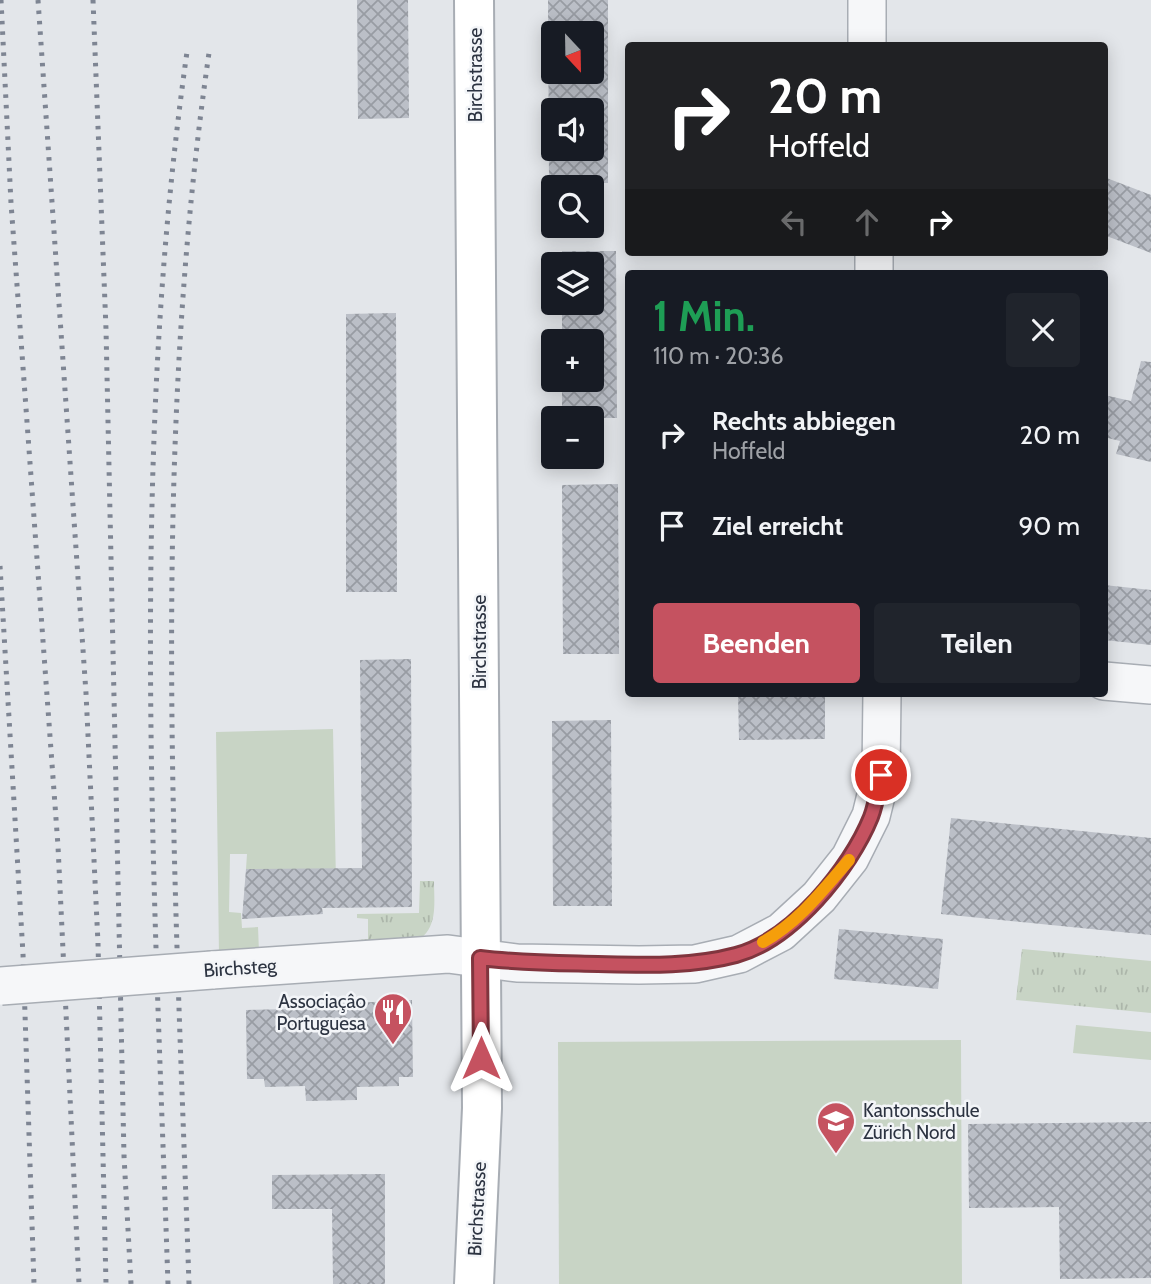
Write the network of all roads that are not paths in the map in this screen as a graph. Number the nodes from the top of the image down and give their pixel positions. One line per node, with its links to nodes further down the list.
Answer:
1 (474, 0): 7 (main road, Birchstrasse)
2 (866, 0): 3 (street)
3 (867, 42)
4 (1108, 681): 5 (street)
5 (1151, 685)
6 (882, 697): 7 (street, Birchsteg)
7 (480, 958): 8 (street, Birchsteg, bridge); 9 (main road, Birchstrasse)
8 (1, 986)
9 (474, 1284)

